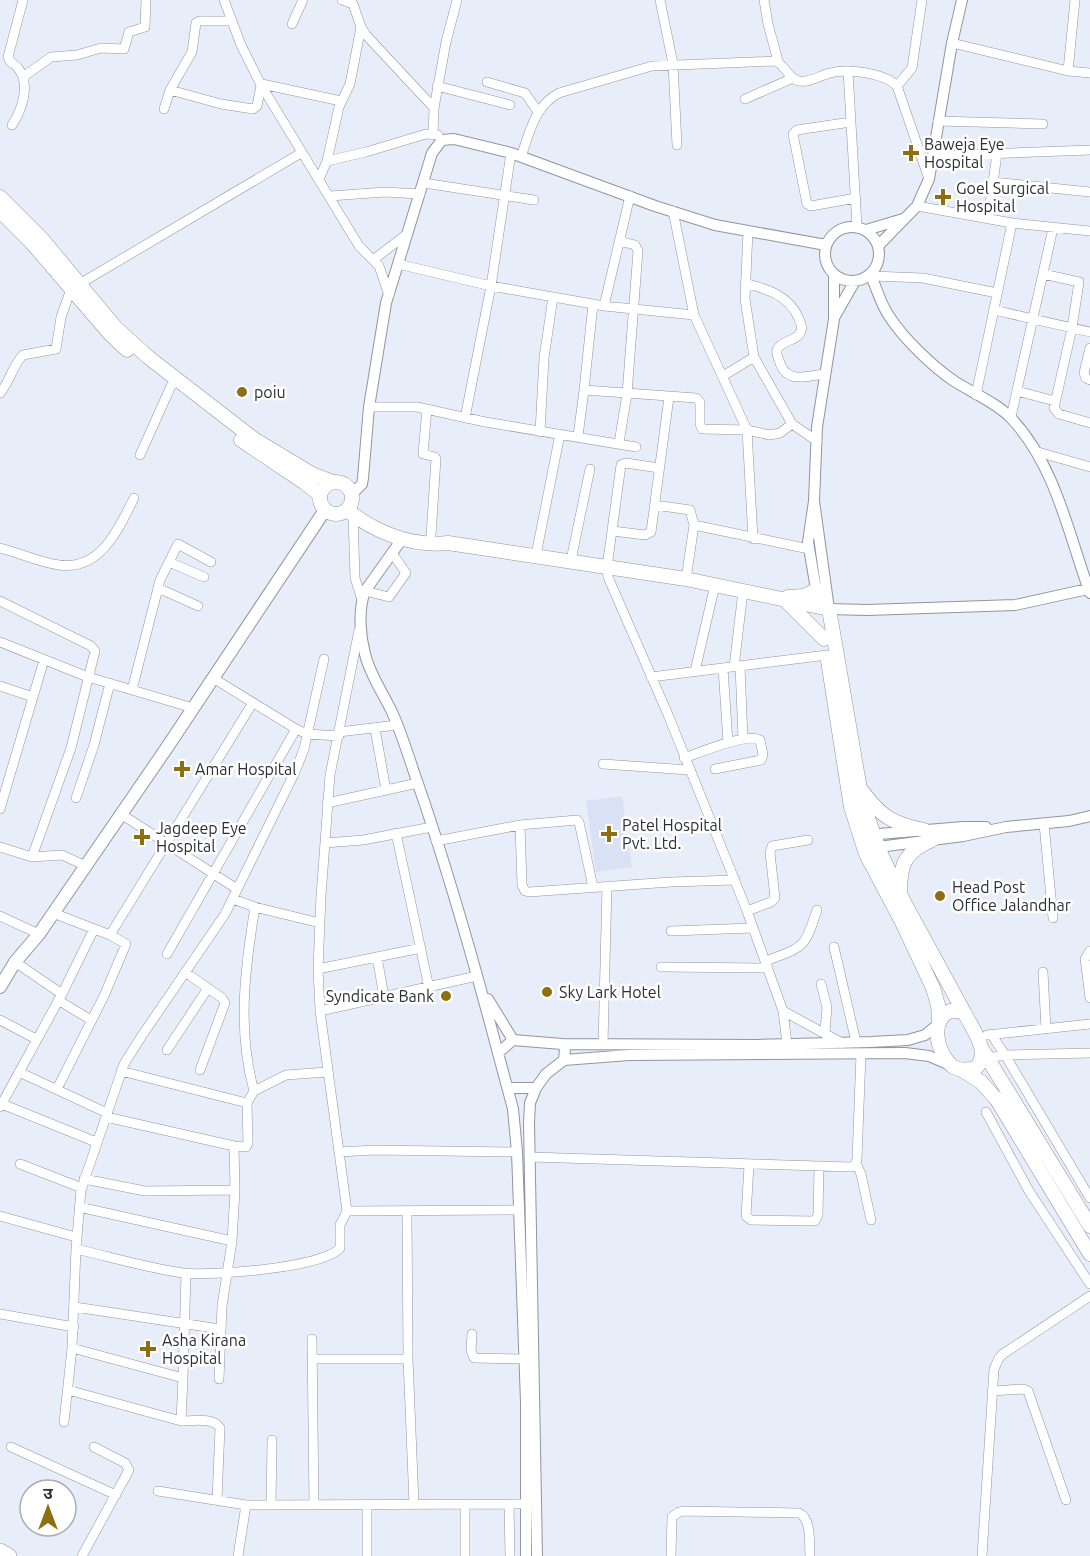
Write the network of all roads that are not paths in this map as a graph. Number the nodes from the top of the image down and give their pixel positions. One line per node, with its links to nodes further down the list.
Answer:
1 (23, 0): 22 (street)
2 (146, 0): 22 (street)
3 (224, 0): 13 (street)
4 (303, 0): 14 (street)
5 (342, 0): 12 (street)
6 (457, 0): 26 (street)
7 (660, 0): 18 (street)
8 (764, 0): 17 (street)
9 (922, 0): 27 (street)
10 (962, 0): 16 (street)
11 (1076, 0): 20 (street)
12 (355, 4): 15 (street)
13 (232, 21): 25 (street); 28 (street)
14 (292, 24)
15 (361, 27): 30 (street); 32 (street)
16 (952, 43): 20 (street); 35 (street)
17 (778, 61): 18 (street); 23 (street)
18 (673, 64): 34 (street); 41 (street)
19 (848, 71): 23 (street); 27 (street); 36 (street)
20 (1068, 71): 21 (street)
21 (1090, 73)
22 (22, 77): 38 (street)
23 (793, 78): 29 (street)
24 (487, 82): 34 (street)
25 (261, 85): 28 (street); 30 (street); 43 (street)
26 (437, 86): 31 (street); 32 (street)
27 (897, 86): 49 (street)
28 (170, 90): 33 (street)
29 (745, 99)
30 (341, 101): 47 (street)
31 (510, 105)
32 (434, 108): 39 (street)
33 (164, 109)
34 (538, 112): 45 (street)
35 (938, 121): 37 (street); 46 (street)
36 (851, 122): 57 (street); 57 (street)
37 (1043, 124)
38 (12, 125)
39 (433, 134): 40 (street); 47 (street)
40 (446, 139): 45 (street); 51 (street)
41 (677, 145)
42 (1090, 150): 44 (street)
43 (301, 153): 48 (street); 80 (street)
44 (997, 154): 46 (street); 50 (street)
45 (516, 155): 53 (street); 55 (street)
46 (933, 156): 49 (street)
47 (327, 161): 48 (street)
48 (319, 179): 54 (street)
49 (929, 179): 59 (street)
50 (993, 182): 52 (street); 62 (street)
51 (422, 188): 53 (street); 54 (street); 69 (street)
52 (1090, 192)
53 (504, 195): 58 (street); 81 (street)
54 (330, 196): 73 (street)
55 (630, 196): 61 (street); 70 (street)
56 (0, 197): 80 (main road)
57 (856, 198): 66 (street)
58 (534, 200)
59 (917, 206): 62 (street); 63 (street)
60 (0, 211): 80 (main road)
61 (673, 211): 67 (street); 89 (street)
62 (987, 218): 64 (street)
63 (907, 219): 66 (street); 72 (street)
64 (1012, 223): 65 (street); 82 (street)
65 (1053, 228): 68 (street); 75 (street)
66 (862, 229): 71 (street); 72 (street)
67 (748, 231): 71 (street); 79 (street)
68 (1090, 231)
69 (406, 234): 73 (street); 74 (street)
70 (619, 241): 86 (street); 87 (street)
71 (826, 245): 76 (street)
72 (878, 246): 77 (street)
73 (374, 260): 83 (street)
74 (398, 264): 81 (street); 83 (street)
75 (1043, 273): 90 (street); 92 (street)
76 (834, 274): 78 (street); 91 (street)
77 (871, 275): 78 (street); 82 (street); 104 (street)
78 (855, 281): 91 (street)
79 (745, 283): 95 (street); 96 (street)
80 (75, 286): 99 (main road); 102 (street)
81 (491, 286): 84 (street); 111 (street)
82 (997, 294): 88 (street)
83 (389, 295): 107 (street)
84 (553, 297): 85 (street); 115 (street)
85 (593, 304): 86 (street); 100 (street)
86 (604, 306): 87 (street)
87 (633, 310): 89 (street); 103 (street)
88 (994, 310): 90 (street); 104 (street)
89 (694, 315): 97 (street)
90 (1033, 318): 92 (street); 101 (street)
91 (834, 319): 96 (street)
92 (1072, 328): 93 (street); 106 (street)
93 (1090, 332)
94 (1090, 348): 98 (street)
95 (754, 357): 97 (street); 113 (street)
96 (825, 374): 118 (street)
97 (723, 376): 114 (street)
98 (1090, 380)
99 (175, 383): 109 (main road); 122 (street)
100 (585, 390): 103 (street); 117 (street)
101 (1017, 391): 106 (street); 110 (street)
102 (0, 393)
103 (627, 394): 105 (street); 119 (street)
104 (976, 395): 110 (street)
105 (669, 397): 114 (street); 124 (street)
106 (1055, 402): 112 (street)
107 (369, 406): 108 (street); 131 (street)
108 (427, 409): 111 (street); 135 (street)
109 (216, 415): 126 (main road); 127 (main road)
110 (1011, 417): 121 (street)
111 (465, 418): 115 (street)
112 (1090, 423)
113 (792, 424): 114 (street); 118 (street)
114 (747, 430): 137 (street)
115 (540, 432): 116 (street)
116 (560, 434): 117 (street); 142 (street)
117 (578, 436): 119 (street)
118 (817, 441): 129 (street)
119 (620, 443): 120 (street)
120 (636, 447)
121 (1038, 452): 123 (street); 153 (street)
122 (140, 456)
123 (1090, 467)
124 (659, 468): 130 (street); 134 (street)
125 (590, 469): 143 (street)
126 (333, 482): 127 (main road); 131 (main road)
127 (320, 495): 132 (main road)
128 (134, 498): 139 (street)
129 (814, 501): 140 (street); 159 (street)
130 (655, 505): 133 (street); 134 (street)
131 (351, 506): 132 (main road); 135 (main road); 136 (main road); 154 (street)
132 (325, 510): 171 (main road)
133 (694, 525): 137 (street); 148 (street)
134 (613, 531): 146 (street)
135 (431, 536): 138 (main road)
136 (402, 539): 138 (main road); 141 (street)
137 (753, 539): 140 (street)
138 (448, 543): 142 (main road)
139 (0, 548)
140 (809, 549): 151 (street)
141 (392, 553): 154 (street); 154 (street)
142 (536, 555): 143 (main road)
143 (570, 561): 146 (main road)
144 (169, 562): 145 (street); 147 (street); 150 (street)
145 (211, 562)
146 (608, 567): 148 (main road); 170 (street)
147 (204, 577)
148 (686, 579): 149 (main road)
149 (715, 585): 152 (main road); 168 (street)
150 (158, 588): 158 (street); 174 (street)
151 (816, 590): 155 (main road); 159 (street)
152 (743, 591): 155 (main road); 166 (street)
153 (1089, 591): 159 (street)
154 (364, 596): 160 (street)
155 (771, 597): 156 (main road)
156 (785, 600): 159 (main road); 161 (main road)
157 (0, 601): 169 (street)
158 (198, 606)
159 (824, 608): 161 (main road); 190 (main road)
160 (361, 619): 178 (street); 182 (street)
161 (824, 639): 163 (main road)
162 (0, 642): 165 (street)
163 (827, 655): 166 (street); 204 (main road)
164 (324, 659): 181 (street)
165 (44, 660): 169 (street); 175 (street)
166 (737, 666): 167 (street); 183 (street)
167 (723, 668): 168 (street); 184 (street)
168 (695, 671): 170 (street)
169 (88, 677): 172 (street); 208 (street)
170 (651, 677): 185 (street)
171 (213, 678): 176 (street); 177 (main road)
172 (110, 683): 174 (street); 192 (street)
173 (0, 686): 175 (street)
174 (132, 690): 177 (street)
175 (33, 697): 194 (street)
176 (252, 704): 179 (street); 206 (street)
177 (193, 708): 195 (main road)
178 (397, 725): 180 (street); 189 (street)
179 (296, 729): 181 (street); 210 (street)
180 (375, 729): 182 (street); 191 (street)
181 (307, 734): 182 (street); 214 (street)
182 (339, 734): 193 (street)
183 (743, 739): 184 (street); 187 (street)
184 (728, 743): 185 (street)
185 (684, 758): 188 (street)
186 (603, 764): 188 (street)
187 (715, 769)
188 (689, 770): 211 (street)
189 (418, 783): 191 (street); 199 (street)
190 (860, 788): 201 (main road); 204 (main road)
191 (386, 790): 193 (street)
192 (76, 798)
193 (327, 803): 205 (street)
194 (0, 809)
195 (121, 814): 206 (street); 209 (main road)
196 (1090, 816): 197 (street)
197 (1044, 824): 201 (street); 222 (street)
198 (520, 825): 203 (street); 213 (street); 213 (street)
199 (432, 827): 200 (street); 203 (street)
200 (396, 833): 205 (street); 230 (street)
201 (928, 835): 204 (street); 215 (main road)
202 (808, 840): 219 (street)
203 (436, 841): 240 (street)
204 (869, 841): 215 (main road); 253 (main road)
205 (326, 843): 223 (street)
206 (166, 844): 210 (street); 228 (street)
207 (0, 847): 208 (street)
208 (32, 857): 209 (street)
209 (86, 866): 220 (main road)
210 (213, 873): 214 (street); 232 (street)
211 (735, 880): 212 (street); 219 (street)
212 (607, 886): 213 (street); 263 (street)
213 (593, 887)
214 (237, 889): 216 (street)
215 (900, 892): 250 (main road)
216 (233, 899): 217 (street); 238 (street)
217 (255, 907): 223 (street); 280 (street)
218 (817, 910): 234 (street)
219 (747, 911): 224 (street)
220 (53, 913): 225 (street); 227 (main road)
221 (0, 916): 227 (street)
222 (1053, 918)
223 (320, 923): 237 (street)
224 (753, 928): 226 (street); 234 (street)
225 (94, 929): 228 (street); 245 (street)
226 (671, 931)
227 (39, 934): 236 (main road)
228 (110, 935): 252 (street)
229 (834, 947): 261 (street)
230 (421, 948): 233 (street); 244 (street)
231 (1090, 951): 247 (street)
232 (167, 954)
233 (377, 957): 237 (street); 246 (street)
234 (767, 965): 235 (street); 249 (street)
235 (661, 967)
236 (8, 968): 242 (main road); 245 (street)
237 (318, 969): 248 (street)
238 (185, 972): 243 (street); 274 (street)
239 (1043, 972): 255 (street)
240 (479, 981): 244 (street); 259 (street); 267 (street)
241 (821, 984): 256 (street)
242 (0, 987)
243 (208, 988): 266 (street); 273 (street)
244 (429, 988): 246 (street)
245 (60, 997): 252 (street); 258 (street)
246 (384, 997): 248 (street)
247 (1090, 998)
248 (320, 1011): 275 (street)
249 (783, 1011): 256 (street); 264 (street)
250 (964, 1014): 253 (main road); 265 (main road)
251 (0, 1020): 258 (street)
252 (91, 1020): 279 (street)
253 (938, 1022): 261 (street); 272 (main road)
254 (1090, 1024): 255 (street)
255 (1046, 1029): 257 (street)
256 (825, 1032): 260 (street)
257 (991, 1034): 265 (street); 270 (street)
258 (36, 1039): 276 (street)
259 (513, 1040): 262 (street); 267 (street)
260 (842, 1042): 261 (street); 264 (street)
261 (856, 1042)
262 (562, 1044): 263 (street); 271 (street)
263 (603, 1044): 264 (street)
264 (787, 1044)
265 (982, 1048): 270 (street); 272 (main road); 296 (main road)
266 (167, 1050)
267 (498, 1053): 277 (street)
268 (1090, 1053): 270 (street)
269 (861, 1054): 271 (street); 272 (street); 290 (street)
270 (1005, 1054): 296 (street)
271 (564, 1060): 278 (street)
272 (958, 1068): 307 (main road)
273 (200, 1070)
274 (121, 1071): 281 (street); 284 (street)
275 (327, 1071): 280 (street); 287 (street)
276 (19, 1072): 279 (street); 282 (street)
277 (507, 1088): 278 (street); 288 (street)
278 (536, 1088): 289 (street)
279 (57, 1089): 284 (street)
280 (254, 1091): 281 (street)
281 (247, 1103): 286 (street)
282 (1, 1106): 285 (street)
283 (986, 1112): 310 (street)
284 (106, 1114): 285 (street); 286 (street)
285 (96, 1142): 294 (street)
286 (234, 1146): 295 (street)
287 (339, 1152): 288 (street); 299 (street)
288 (517, 1152): 298 (street)
289 (530, 1157): 292 (street); 352 (street)
290 (856, 1163): 293 (street); 302 (street)
291 (20, 1164): 294 (street)
292 (749, 1165): 293 (street); 293 (street)
293 (819, 1167)
294 (83, 1183): 295 (street); 297 (street)
295 (235, 1190): 305 (street)
296 (1086, 1200): 303 (main road)
297 (79, 1207): 304 (street); 305 (street)
298 (519, 1210): 300 (street); 322 (street)
299 (347, 1211): 300 (street); 308 (street)
300 (407, 1212): 321 (street)
301 (0, 1216): 304 (street)
302 (871, 1220)
303 (1090, 1226)
304 (76, 1237): 306 (street)
305 (232, 1241): 308 (street)
306 (76, 1249): 309 (street); 312 (street)
307 (1090, 1254)
308 (228, 1271): 309 (street); 316 (street)
309 (186, 1273): 314 (street)
310 (1090, 1284)
311 (1090, 1296): 326 (street)
312 (75, 1307): 314 (street); 315 (street)
313 (0, 1314): 315 (street)
314 (186, 1323): 316 (street); 323 (street)
315 (74, 1327): 319 (street)
316 (220, 1329): 324 (street)
317 (472, 1334): 322 (street)
318 (312, 1339): 320 (street)
319 (72, 1348): 323 (street); 325 (street)
320 (313, 1359): 321 (street); 342 (street)
321 (408, 1359): 337 (street)
322 (524, 1359): 340 (street)
323 (183, 1378): 327 (street)
324 (219, 1379)
325 (68, 1390): 327 (street); 328 (street)
326 (992, 1391): 335 (street); 355 (street)
327 (181, 1420): 334 (street)
328 (64, 1422)
329 (272, 1440): 341 (street)
330 (94, 1447): 333 (street)
331 (11, 1448): 333 (street)
332 (158, 1491): 334 (street)
333 (116, 1495): 346 (street)
334 (217, 1500): 336 (street)
335 (1066, 1500)
336 (246, 1504): 341 (street); 347 (street)
337 (414, 1504): 338 (street); 343 (street)
338 (465, 1504): 339 (street); 349 (street)
339 (510, 1504): 340 (street); 350 (street)
340 (526, 1504): 351 (street)
341 (271, 1505): 342 (street)
342 (314, 1505): 343 (street)
343 (367, 1506): 348 (street)
344 (0, 1551): 345 (highway)
345 (9, 1556)
346 (82, 1556)
347 (238, 1556)
348 (367, 1556)
349 (465, 1556)
350 (510, 1556)
351 (526, 1556)
352 (537, 1556)
353 (671, 1556): 354 (street)
354 (810, 1556)
355 (982, 1556)

